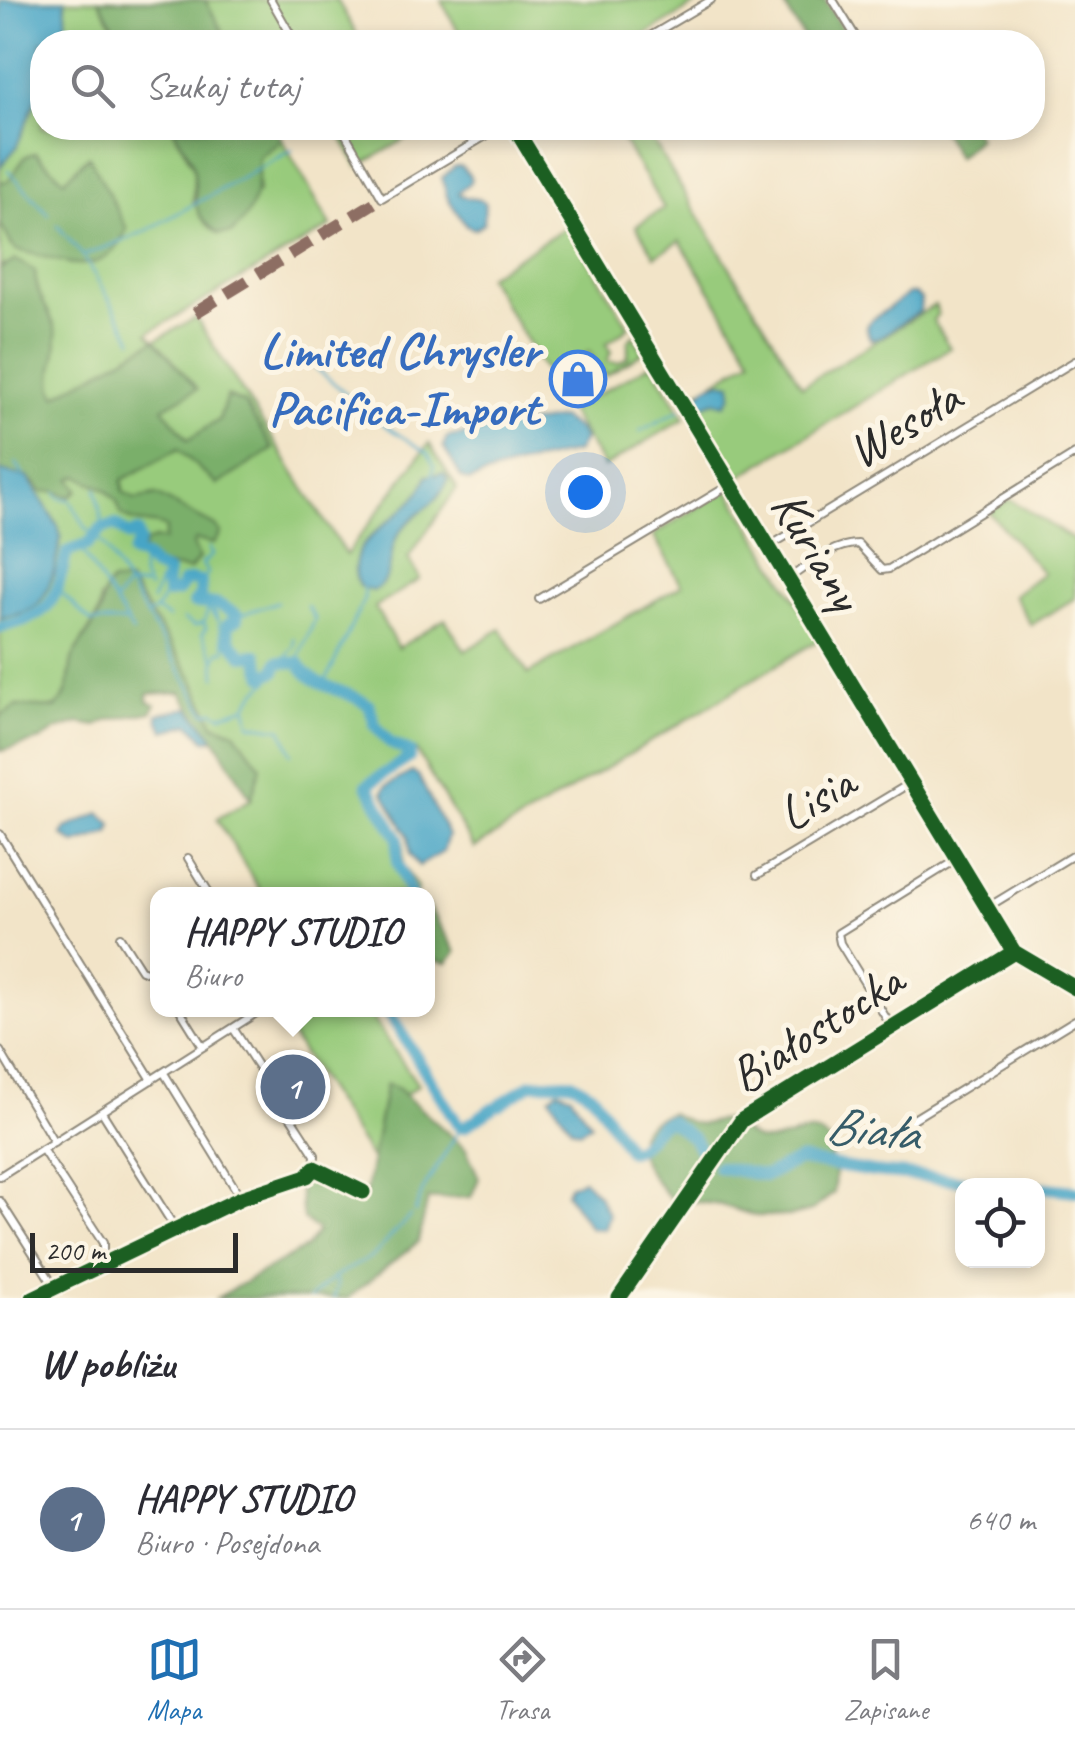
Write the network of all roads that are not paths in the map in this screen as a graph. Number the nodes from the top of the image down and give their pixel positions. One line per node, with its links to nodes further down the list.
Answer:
1 (271, 0): 4 (street)
2 (711, 0): 5 (street)
3 (833, 0): 6 (street)
4 (288, 30)
5 (660, 30)
6 (852, 30)
7 (349, 140): 8 (street)
8 (478, 140)
9 (523, 140): 12 (street, Kuriany)
10 (1075, 360): 13 (street, Wesoła)
11 (1075, 454): 14 (street)
12 (730, 484): 13 (street, Kuriany); 15 (street)
13 (768, 547): 14 (street, Kuriany)
14 (788, 579): 16 (street, Kuriany)
15 (539, 600)
16 (912, 782): 20 (street, Kuriany); 21 (street, Lisia)
17 (0, 834): 36 (street)
18 (1075, 854): 23 (street)
19 (188, 858): 22 (street)
20 (959, 858): 23 (street, Kuriany); 31 (street)
21 (757, 875)
22 (206, 887)
23 (988, 907): 25 (street, Kuriany)
24 (120, 937): 26 (street)
25 (1014, 952): 27 (street, Kuriany); 31 (street, Białostocka)
26 (150, 973)
27 (1075, 988)
28 (184, 1017): 33 (street)
29 (250, 1017): 32 (street)
30 (1075, 1020): 38 (street)
31 (891, 1026): 50 (street, Białostocka)
32 (234, 1028): 33 (street); 41 (street)
33 (203, 1047): 35 (street)
34 (0, 1051): 39 (street)
35 (164, 1073): 36 (street); 44 (street)
36 (152, 1080): 37 (street)
37 (102, 1112): 39 (street); 46 (street)
38 (894, 1131)
39 (54, 1142): 40 (street)
40 (42, 1149): 42 (street); 47 (street)
41 (314, 1168): 43 (street); 44 (street)
42 (0, 1176)
43 (362, 1192)
44 (241, 1198): 46 (street)
45 (0, 1201): 48 (street)
46 (175, 1228): 47 (street)
47 (98, 1266): 48 (street)
48 (54, 1286): 49 (street)
49 (34, 1298)
50 (619, 1298)

